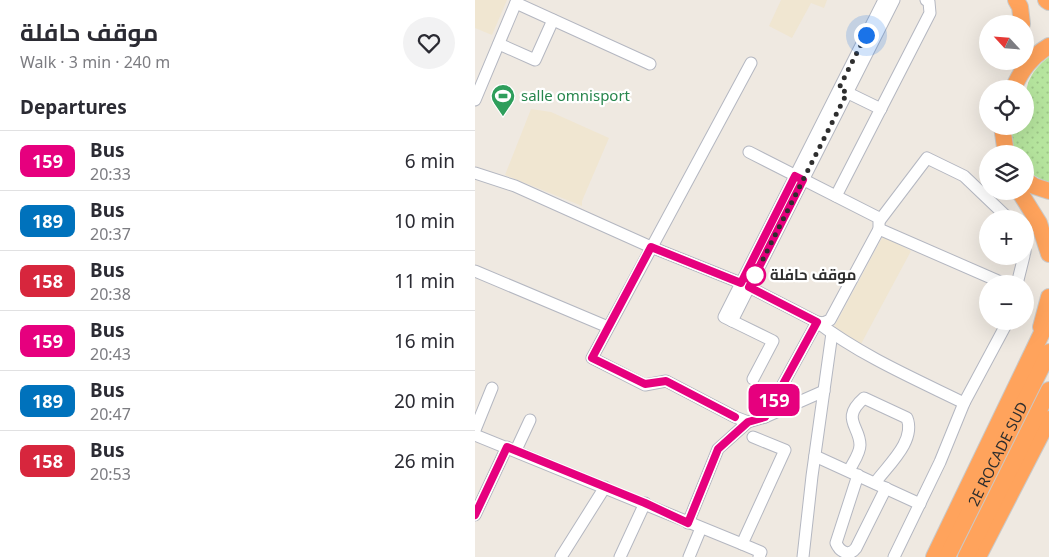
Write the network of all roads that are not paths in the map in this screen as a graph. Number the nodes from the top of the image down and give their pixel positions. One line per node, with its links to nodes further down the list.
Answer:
1 (885, 0): 13 (street)
2 (894, 0): 13 (street)
3 (926, 0): 15 (street)
4 (1016, 0): 6 (highway)
5 (517, 2): 7 (street); 8 (street)
6 (1020, 15)
7 (553, 20): 8 (street); 11 (street)
8 (499, 44): 14 (street)
9 (1049, 46): 12 (highway)
10 (751, 63): 25 (street)
11 (650, 64)
12 (1017, 80)
13 (843, 90): 15 (street); 18 (street)
14 (475, 100)
15 (881, 109): 21 (street)
16 (749, 152): 18 (street)
17 (475, 173): 25 (street)
18 (799, 178): 21 (street); 29 (street)
19 (1034, 186): 20 (highway)
20 (1049, 191)
21 (837, 196): 24 (street)
22 (1025, 200): 26 (highway)
23 (1000, 210): 24 (street)
24 (880, 225): 28 (street); 32 (street)
25 (651, 247): 29 (street); 33 (street)
26 (1049, 254)
27 (475, 271): 33 (street)
28 (986, 275)
29 (745, 285): 32 (street); 38 (street)
30 (1049, 297): 37 (highway)
31 (1049, 318): 37 (highway)
32 (817, 322): 35 (street); 43 (street)
33 (608, 327): 46 (street)
34 (1003, 330): 42 (street)
35 (832, 333): 41 (street); 42 (street)
36 (1049, 352): 68 (highway, 2E ROCADE SUD)
37 (1021, 376): 67 (highway)
38 (753, 379)
39 (492, 388): 47 (street)
40 (1049, 390): 69 (highway, 2E ROCADE SUD)
41 (824, 392): 43 (street); 51 (street)
42 (964, 403): 56 (street)
43 (765, 417): 46 (street)
44 (530, 420): 50 (street)
45 (1049, 420): 70 (highway)
46 (748, 422): 58 (street)
47 (475, 430)
48 (475, 435): 50 (street)
49 (753, 437): 60 (street)
50 (511, 449): 54 (street); 57 (street)
51 (815, 456): 52 (street); 65 (street)
52 (853, 473): 53 (street); 53 (street); 53 (street)
53 (881, 486): 56 (street)
54 (605, 487): 55 (street); 61 (street)
55 (645, 503): 58 (street); 62 (street)
56 (920, 504): 66 (street)
57 (475, 515)
58 (688, 523): 59 (street)
59 (701, 528): 60 (street); 63 (street)
60 (742, 544): 64 (street)
61 (561, 557)
62 (620, 557)
63 (689, 557)
64 (759, 557)
65 (803, 557)
66 (894, 557)
67 (934, 557)
68 (947, 557)
69 (966, 557)
70 (979, 557)

